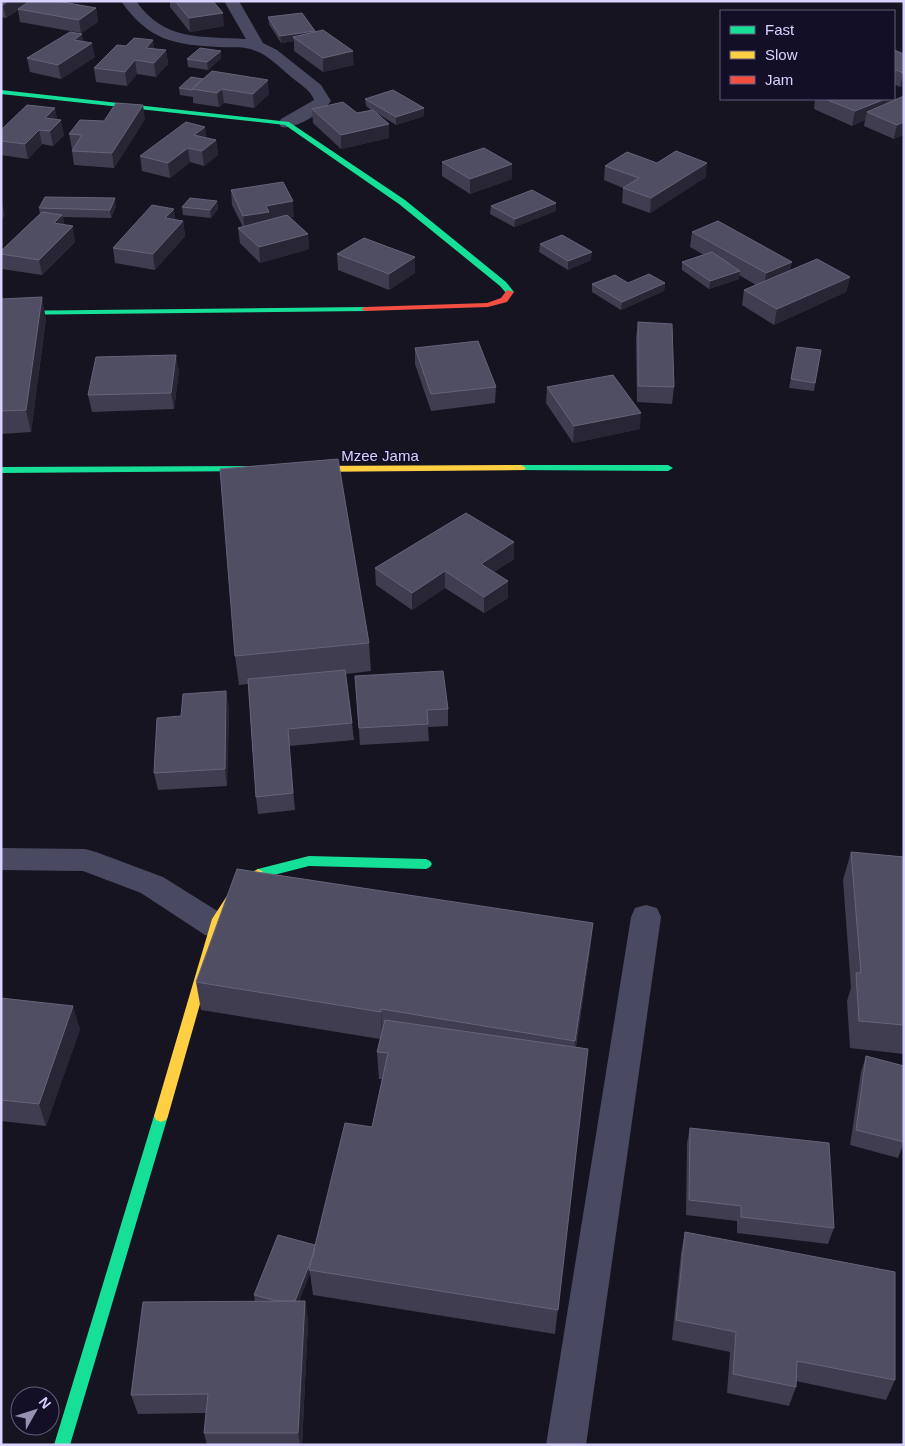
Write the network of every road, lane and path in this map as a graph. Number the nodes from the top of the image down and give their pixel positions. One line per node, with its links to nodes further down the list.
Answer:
1 (128, 1): 3 (street)
2 (231, 1): 3 (street)
3 (257, 45): 5 (street)
4 (1, 92): 5 (street)
5 (287, 123): 6 (street)
6 (1, 312)
7 (668, 468): 9 (street, Mzee Jama)
8 (272, 469): 10 (street)
9 (292, 469)
10 (1, 470)
11 (1, 858): 14 (street)
12 (426, 864): 14 (street)
13 (646, 917): 16 (street)
14 (216, 926): 15 (street)
15 (62, 1445)
16 (566, 1445)

